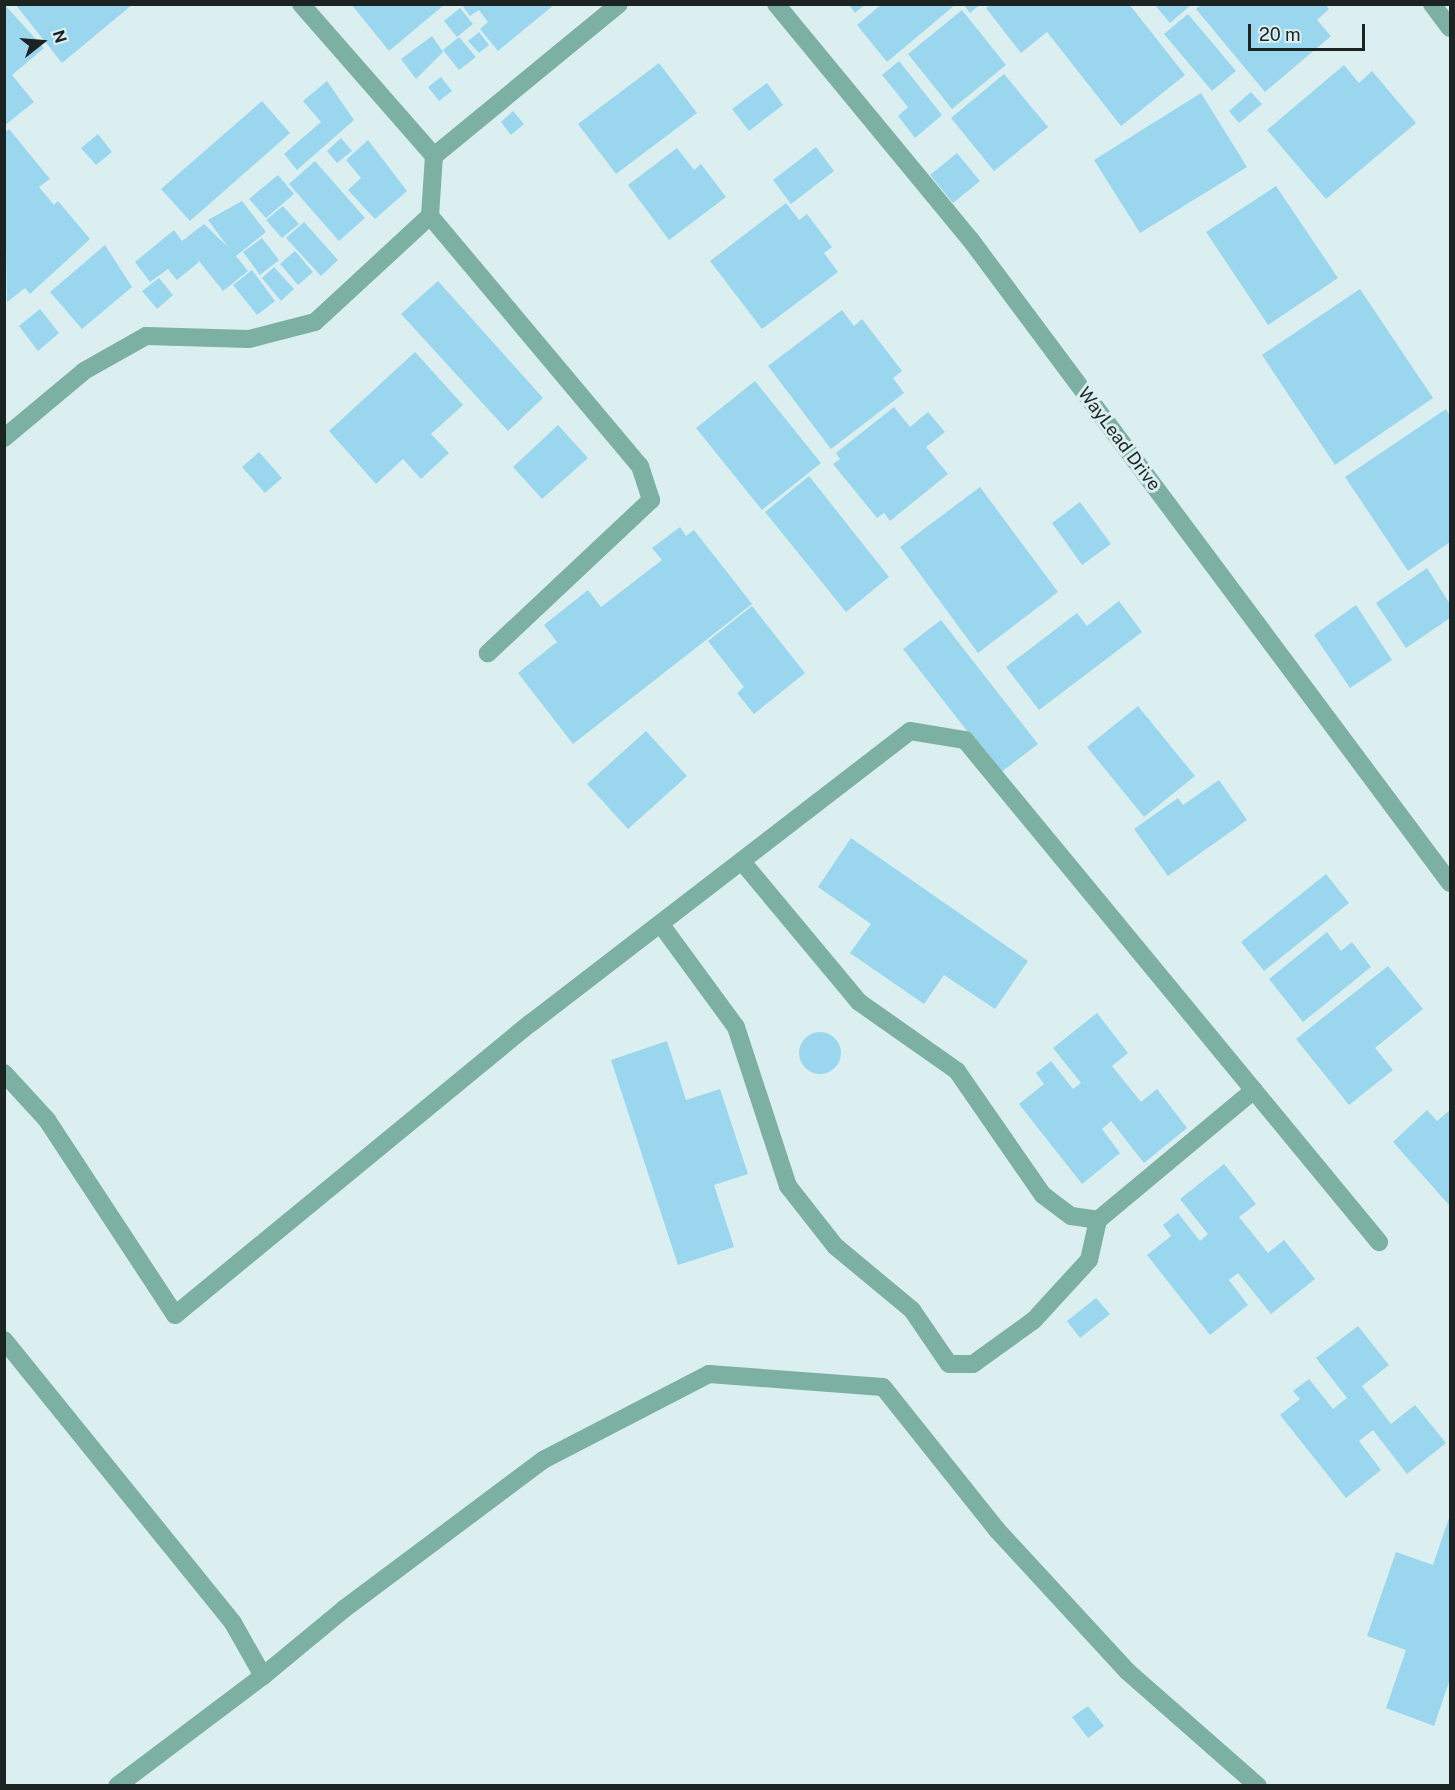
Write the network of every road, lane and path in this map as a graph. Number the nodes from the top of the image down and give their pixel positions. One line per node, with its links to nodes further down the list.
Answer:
1 (301, 4): 6 (street)
2 (619, 4): 6 (street)
3 (776, 4): 11 (street, WayLead Drive)
4 (1432, 4): 5 (street)
5 (1450, 28)
6 (434, 156): 7 (street)
7 (430, 216): 8 (street); 9 (street)
8 (4, 438)
9 (488, 653)
10 (744, 864): 12 (street); 14 (street); 15 (street)
11 (1450, 883)
12 (662, 926): 13 (street); 15 (street)
13 (4, 1073)
14 (1254, 1090): 15 (street); 16 (street)
15 (1098, 1221)
16 (1379, 1242)
17 (4, 1340): 18 (street)
18 (263, 1676): 19 (street); 20 (street)
19 (117, 1785)
20 (1258, 1785)

